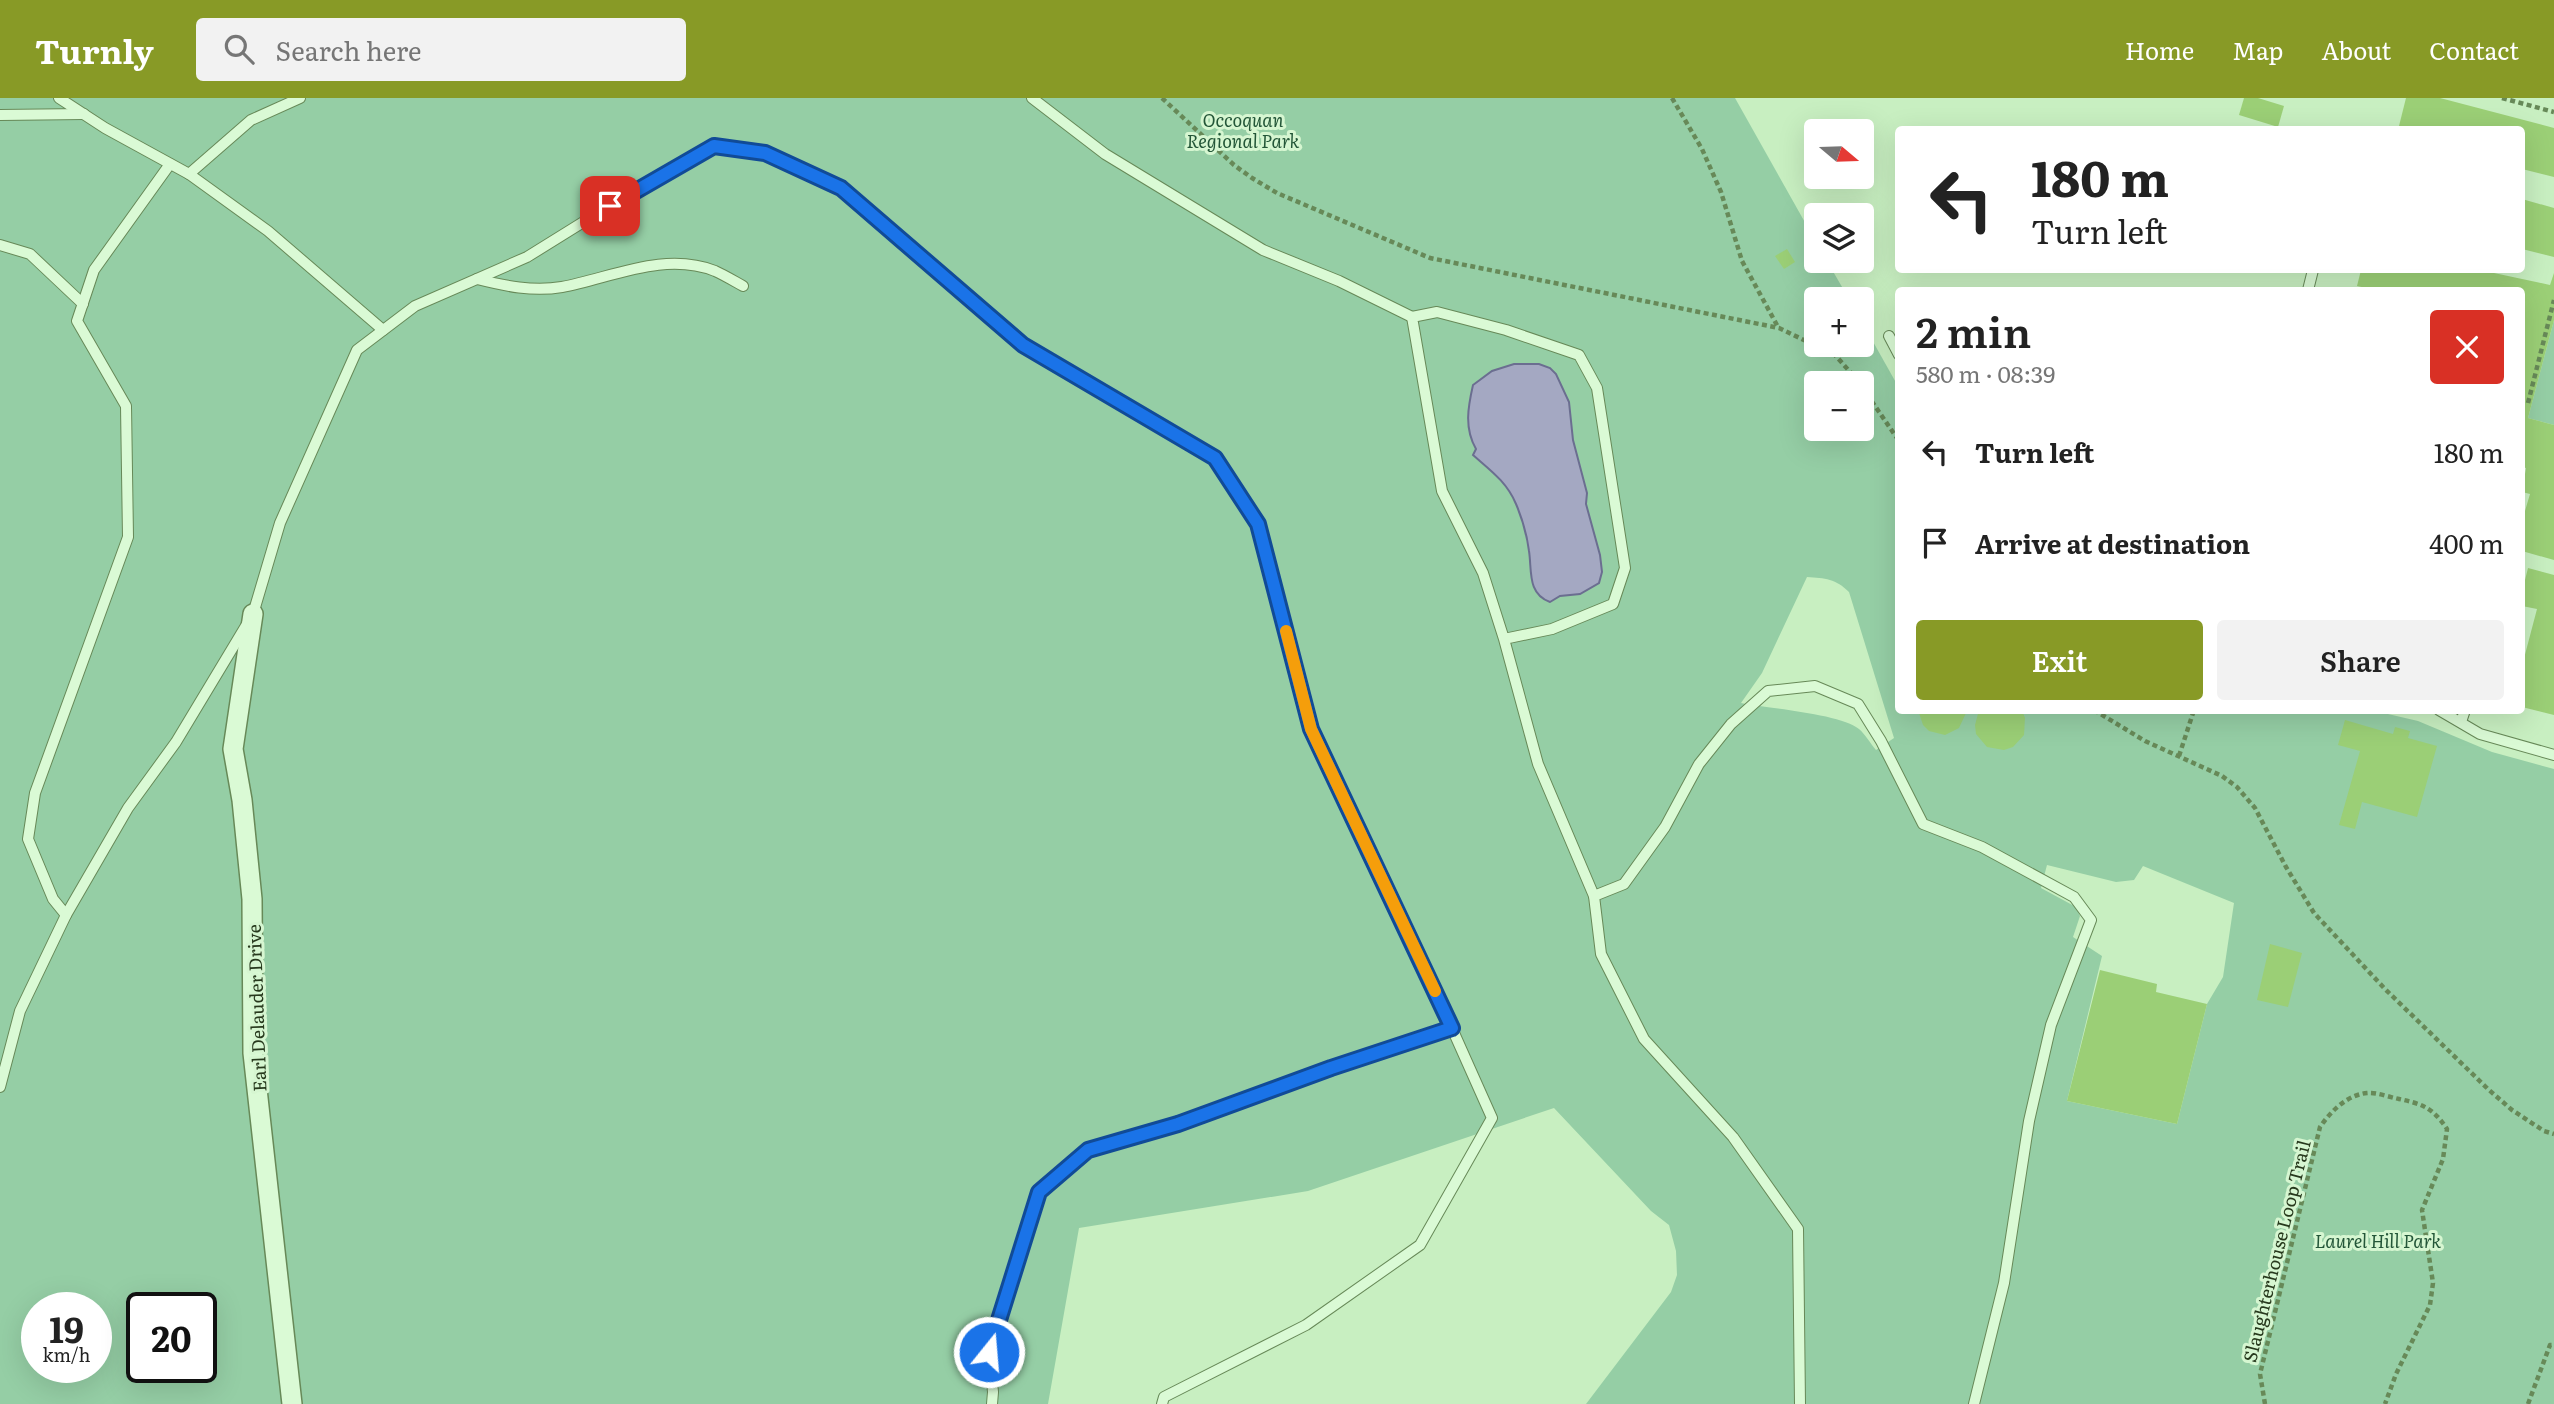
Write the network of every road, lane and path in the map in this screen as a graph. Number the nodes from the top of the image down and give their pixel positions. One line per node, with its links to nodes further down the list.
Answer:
1 (59, 98): 8 (lane)
2 (300, 98): 11 (lane)
3 (1031, 98): 17 (lane)
4 (1162, 98): 18 (path)
5 (1672, 98): 18 (path)
6 (2502, 98): 7 (path)
7 (2554, 112)
8 (84, 114): 9 (lane); 10 (lane)
9 (0, 115)
10 (170, 164): 11 (lane); 16 (lane)
11 (189, 174): 19 (lane)
12 (0, 245): 16 (lane)
13 (477, 279): 14 (lane); 19 (lane); 37 (lane)
14 (743, 286)
15 (2554, 300): 23 (path)
16 (83, 304): 36 (lane)
17 (1412, 317): 27 (lane); 27 (lane)
18 (1779, 328): 22 (path)
19 (383, 330): 26 (lane)
20 (1888, 336): 21 (lane)
21 (1895, 348)
22 (1849, 371)
23 (2528, 403)
24 (1874, 404): 25 (path)
25 (1895, 435)
26 (253, 614): 36 (lane); 41 (street, Earl Delauder Drive)
27 (1504, 639): 35 (lane)
28 (2101, 714): 34 (path)
29 (2193, 714): 34 (path)
30 (2446, 714): 32 (lane)
31 (2464, 714): 32 (lane)
32 (2461, 722): 33 (lane)
33 (2554, 755)
34 (2179, 756): 39 (path)
35 (1594, 896): 44 (lane); 45 (lane)
36 (66, 915): 38 (lane)
37 (1452, 1028): 42 (lane); 43 (lane)
38 (0, 1087)
39 (2554, 1134)
40 (2554, 1345): 48 (path)
41 (292, 1404)
42 (992, 1404)
43 (1162, 1404)
44 (1800, 1404)
45 (1974, 1404)
46 (2265, 1404): 47 (path, Slaughterhouse Loop Trail)
47 (2385, 1404)
48 (2528, 1404)

